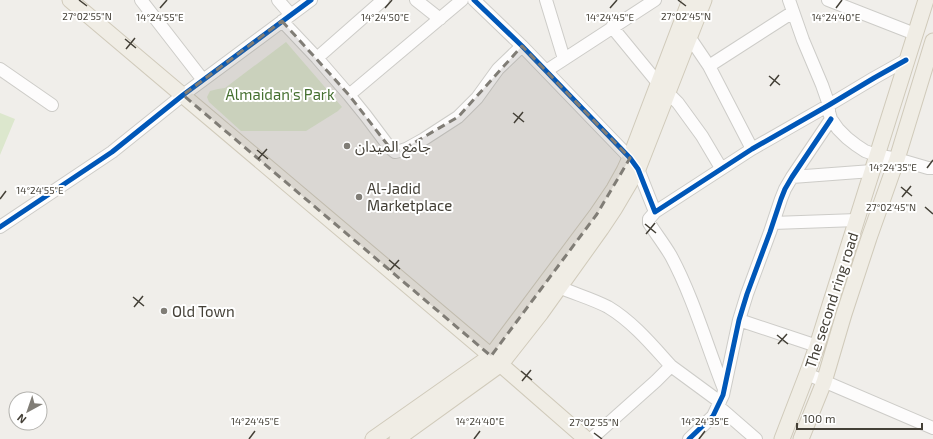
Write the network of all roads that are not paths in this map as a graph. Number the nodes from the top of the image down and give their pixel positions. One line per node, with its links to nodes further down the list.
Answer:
1 (70, 0): 32 (main road)
2 (141, 0): 30 (street)
3 (278, 0): 17 (street)
4 (310, 0): 17 (street)
5 (383, 0): 24 (street)
6 (416, 0): 18 (street)
7 (462, 0): 18 (street)
8 (474, 0): 23 (street)
9 (546, 0): 25 (street)
10 (655, 0): 19 (street)
11 (690, 0): 31 (main road)
12 (704, 0): 21 (main road)
13 (789, 0): 16 (street)
14 (828, 0): 20 (street)
15 (926, 0): 20 (main road, The second ring road)
16 (793, 12): 27 (street); 35 (street)
17 (286, 18): 24 (street); 30 (street)
18 (440, 19): 33 (street)
19 (612, 27): 25 (street); 31 (street)
20 (915, 34): 26 (main road, The second ring road)
21 (690, 38): 27 (street); 31 (main road)
22 (933, 41): 39 (main road, The second ring road)
23 (522, 46): 29 (street); 33 (street)
24 (317, 58): 33 (street)
25 (564, 59): 29 (street)
26 (906, 60): 35 (street); 38 (main road, The second ring road)
27 (709, 66): 37 (street)
28 (0, 69): 34 (street)
29 (546, 71): 40 (street)
30 (203, 80): 32 (street)
31 (663, 88): 40 (main road); 41 (street)
32 (183, 95): 48 (street); 52 (main road)
33 (349, 95)
34 (52, 105)
35 (829, 105): 36 (street); 37 (street)
36 (831, 119): 38 (street); 44 (street)
37 (752, 149): 41 (street)
38 (876, 154): 39 (street); 43 (main road, The second ring road)
39 (897, 159): 42 (street); 55 (main road, The second ring road)
40 (634, 163): 45 (street); 49 (main road); 52 (main road)
41 (721, 168): 45 (street)
42 (933, 168)
43 (872, 171): 44 (street); 46 (main road, The second ring road)
44 (792, 177): 47 (street)
45 (655, 212): 56 (street)
46 (857, 220): 47 (street); 51 (main road, The second ring road)
47 (773, 223): 50 (street)
48 (0, 227)
49 (559, 287): 52 (main road); 53 (street)
50 (739, 320): 51 (street); 56 (street)
51 (817, 346): 54 (main road, The second ring road)
52 (496, 360): 59 (main road); 60 (main road); 61 (main road)
53 (671, 366): 57 (street); 62 (street)
54 (807, 374): 55 (street); 65 (main road, The second ring road)
55 (824, 382): 58 (street); 66 (main road, The second ring road)
56 (724, 389): 57 (street)
57 (719, 404): 63 (street); 64 (street)
58 (933, 428)
59 (373, 439)
60 (396, 439)
61 (586, 439)
62 (591, 439)
63 (689, 439)
64 (756, 439)
65 (782, 439)
66 (801, 439)

